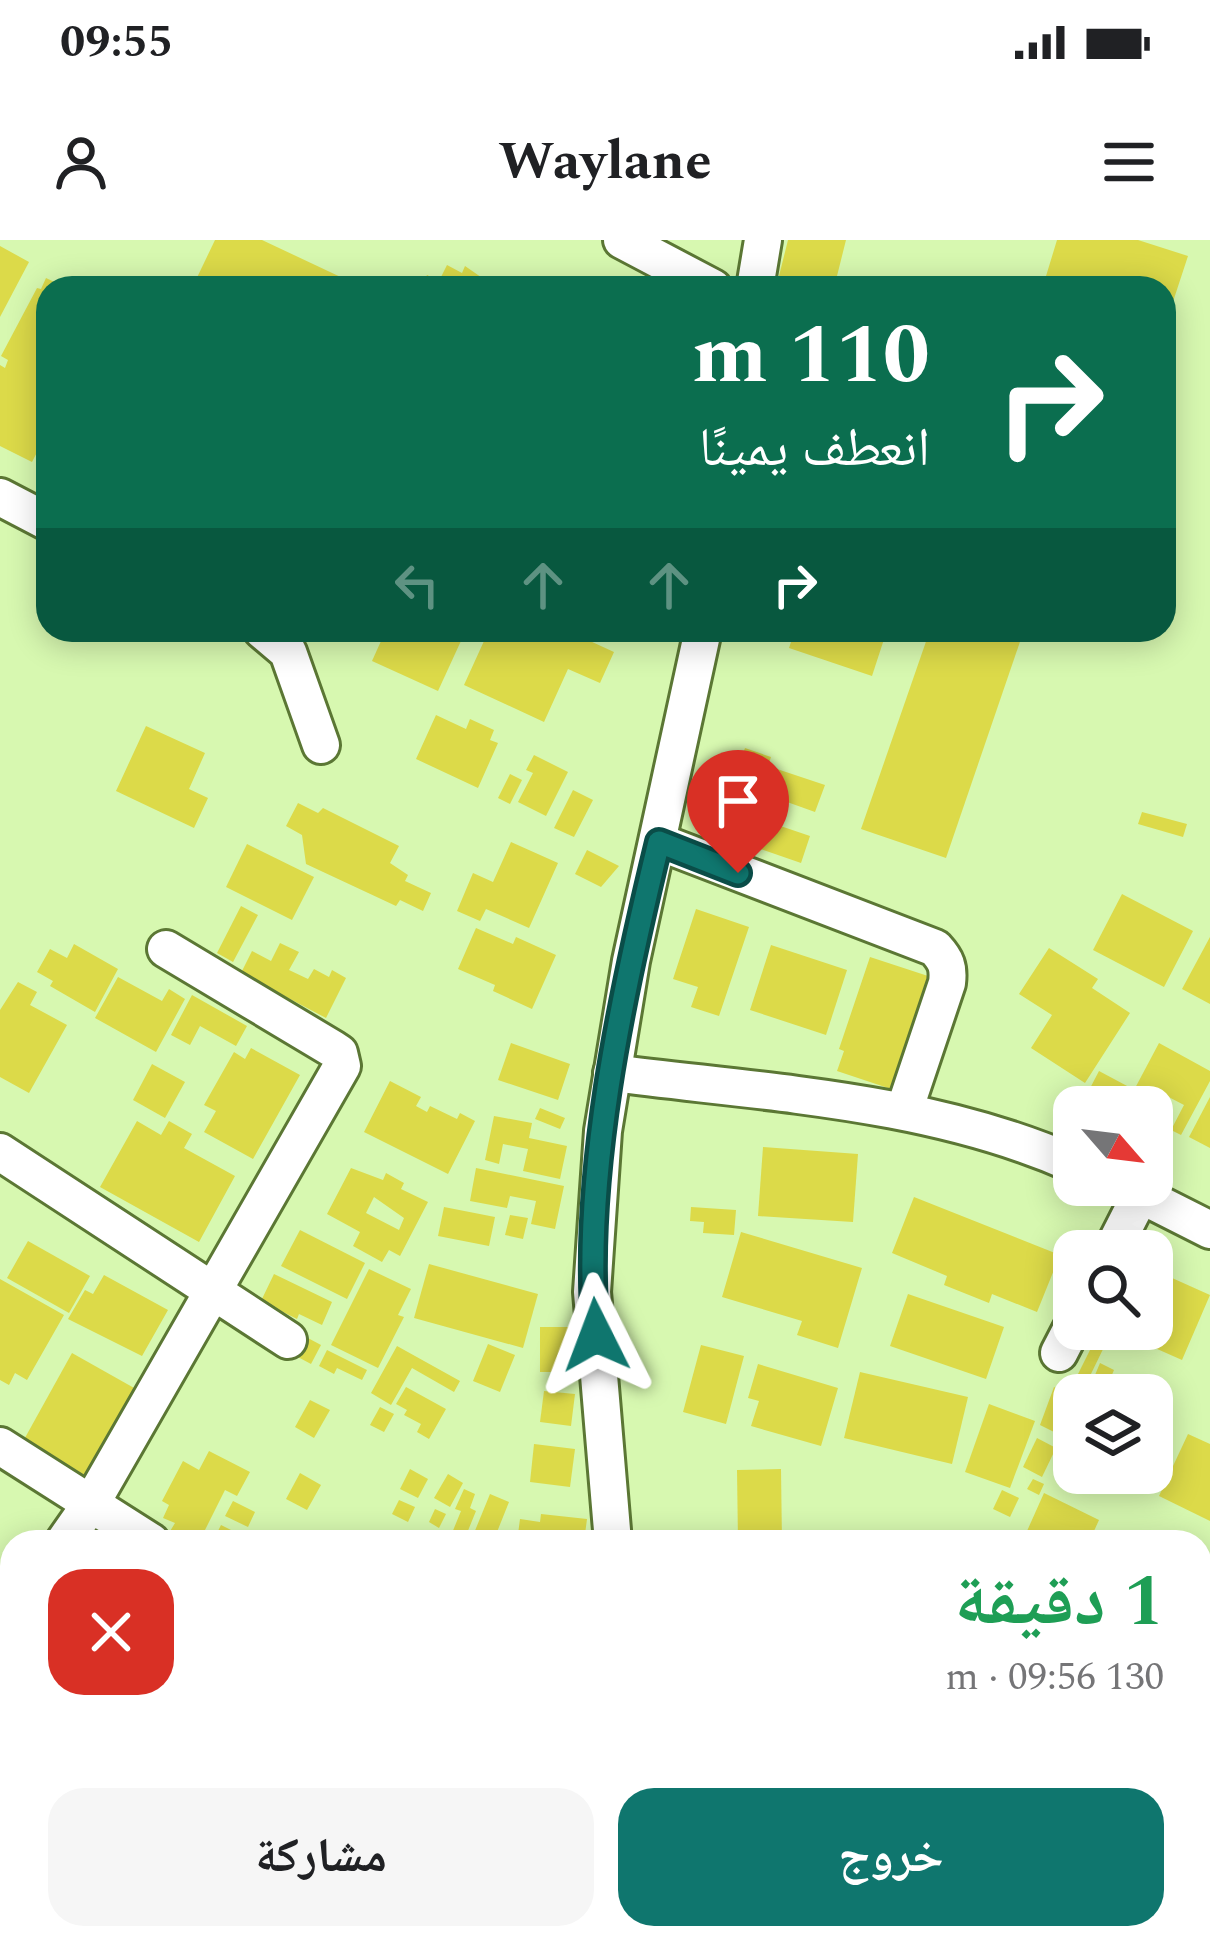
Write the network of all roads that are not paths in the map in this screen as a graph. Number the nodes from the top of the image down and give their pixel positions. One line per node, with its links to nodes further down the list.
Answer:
1 (622, 240): 3 (street)
2 (764, 240): 4 (street)
3 (690, 276)
4 (757, 276)
5 (0, 497): 6 (street)
6 (36, 516)
7 (276, 642): 9 (street)
8 (701, 642): 10 (street)
9 (321, 745)
10 (659, 842): 12 (street); 13 (street)
11 (166, 949): 18 (street)
12 (612, 1073): 13 (street); 24 (street)
13 (904, 1111): 15 (street)
14 (0, 1152): 18 (street)
15 (1053, 1155)
16 (1163, 1206): 17 (street)
17 (1210, 1230)
18 (215, 1290): 19 (street); 21 (street)
19 (289, 1340)
20 (0, 1446): 21 (street)
21 (92, 1502): 22 (street); 23 (street)
22 (72, 1530)
23 (133, 1530)
24 (612, 1530)

